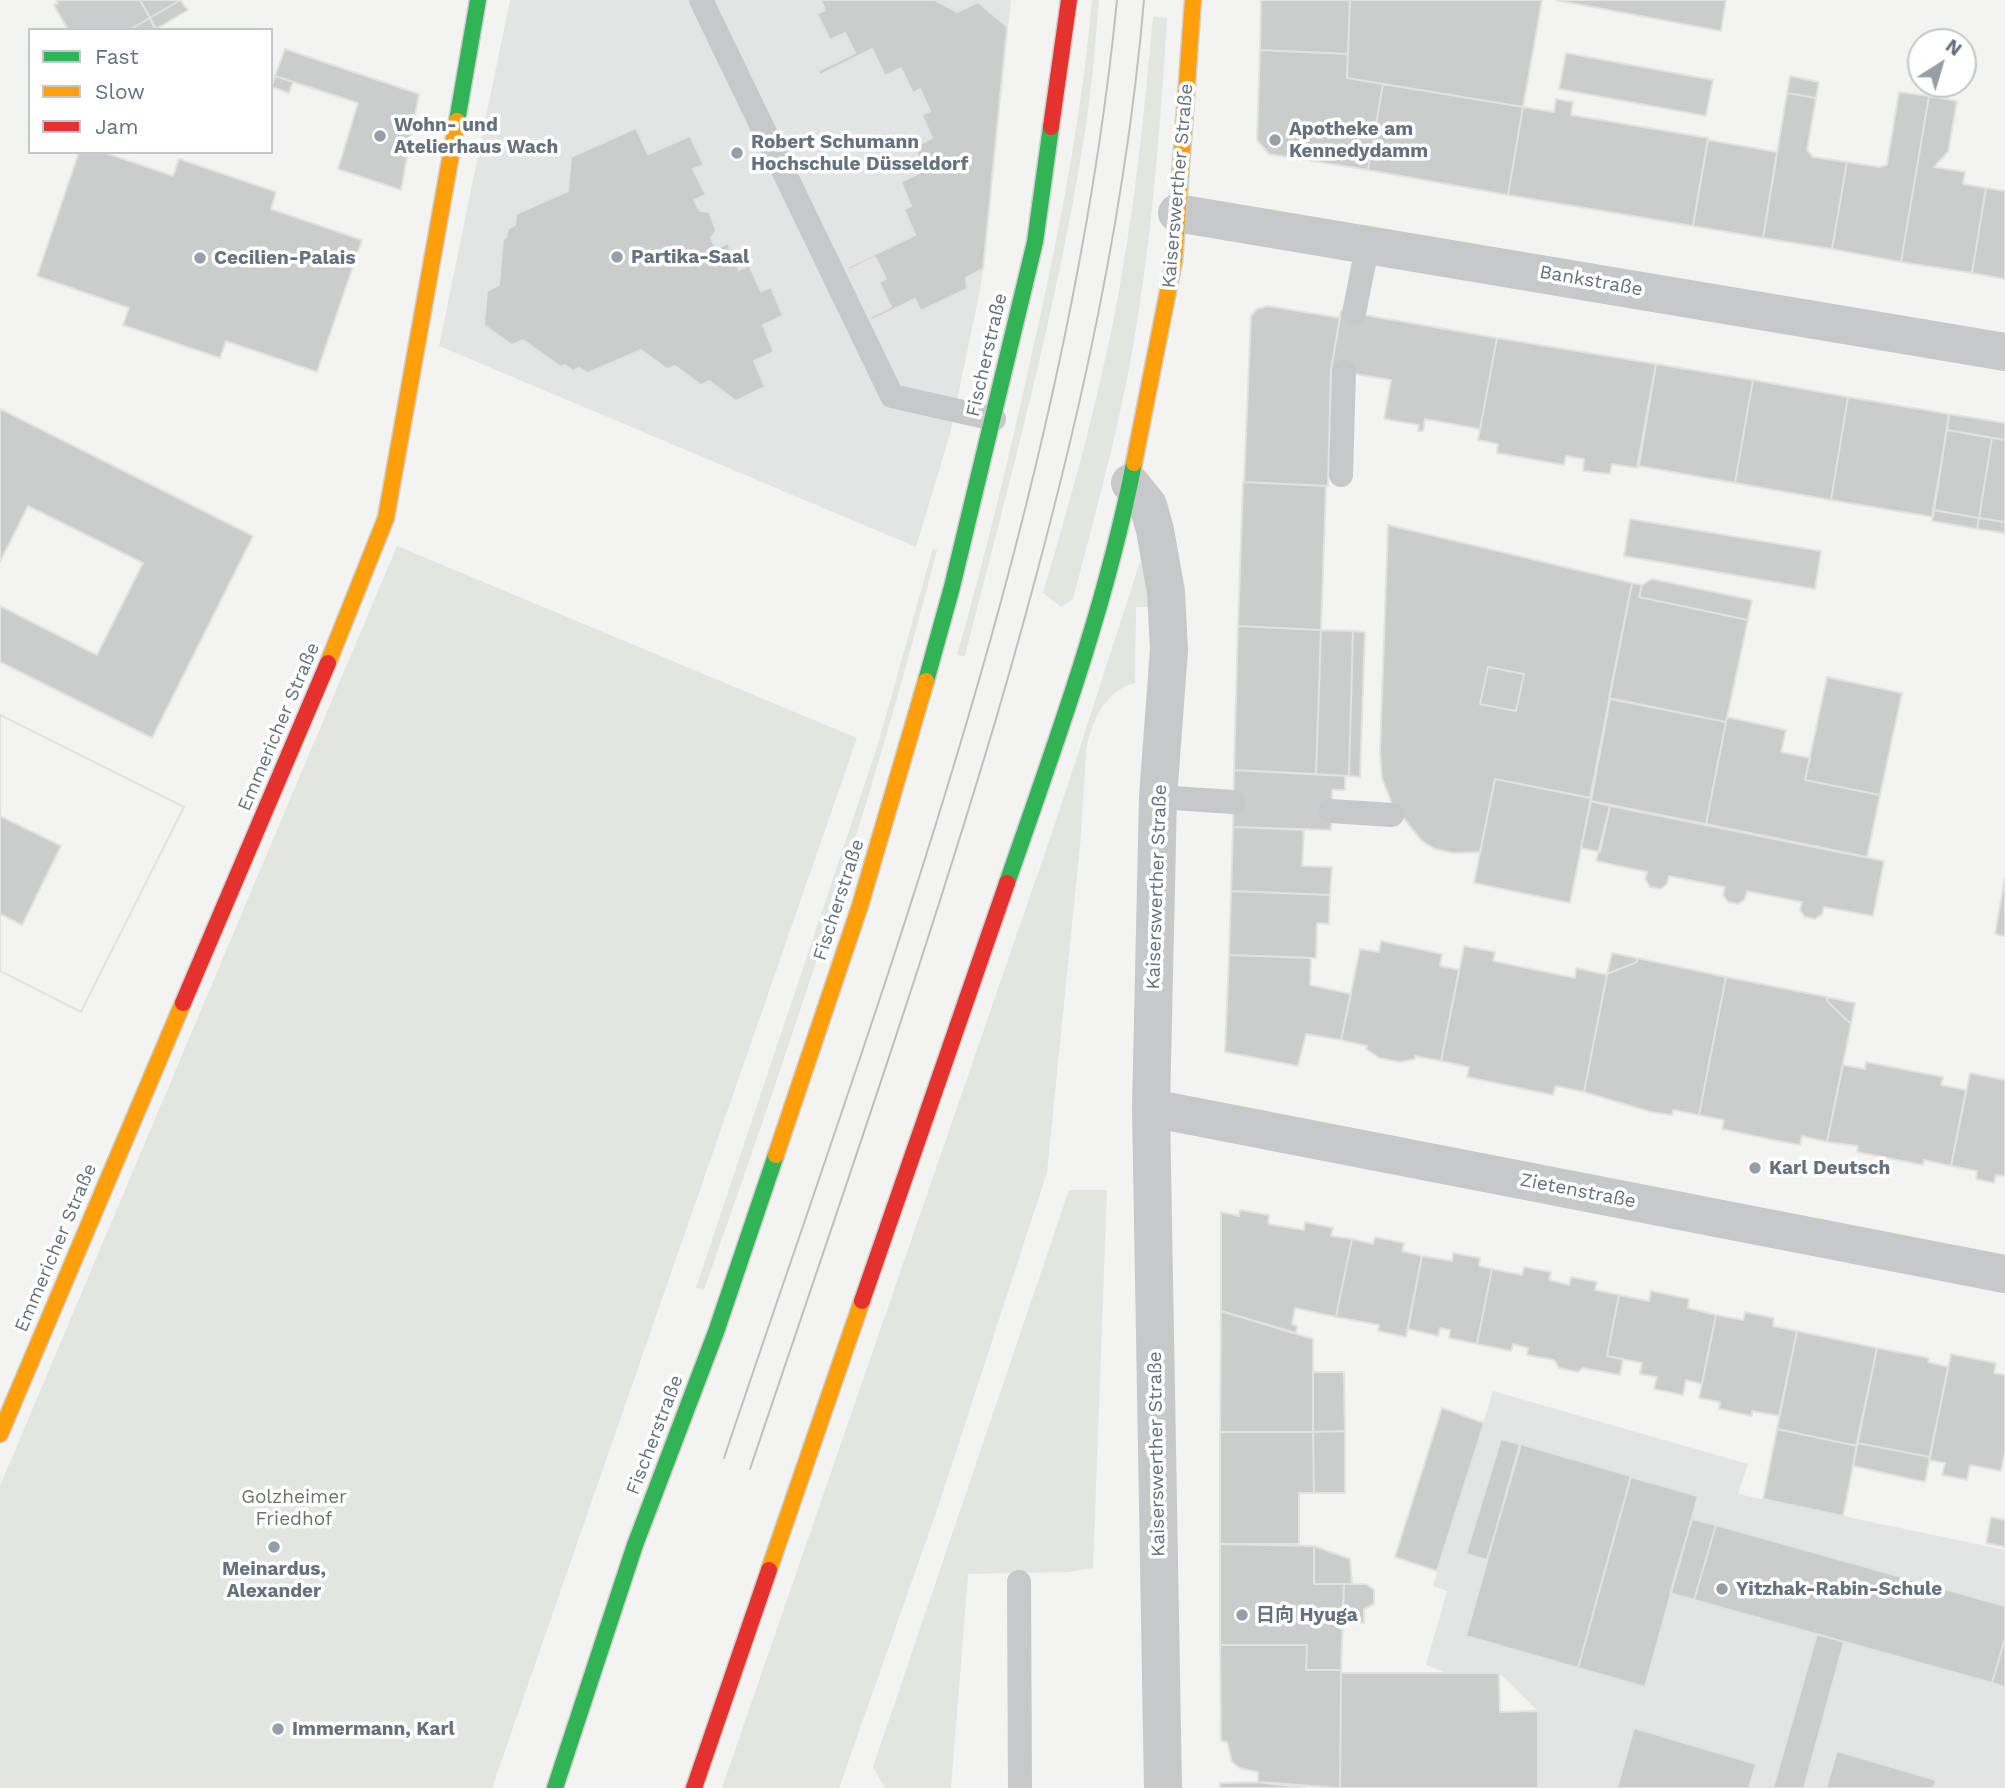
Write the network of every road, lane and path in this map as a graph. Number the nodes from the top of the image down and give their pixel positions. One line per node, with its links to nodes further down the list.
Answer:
1 (478, 0): 19 (main road, Emmericher Straße)
2 (701, 0): 10 (lane)
3 (1069, 0): 10 (main road, Fischerstraße)
4 (1193, 0): 5 (main road, Kaiserswerther Straße)
5 (1177, 213): 6 (street, Bankstraße); 12 (main road, Kaiserswerther Straße)
6 (1368, 243): 7 (lane); 8 (street, Bankstraße)
7 (1354, 313)
8 (2005, 352)
9 (1343, 372): 11 (lane)
10 (994, 419): 21 (main road, Fischerstraße)
11 (1341, 475)
12 (1130, 483): 13 (street, Kaiserswerther Straße); 22 (main road)
13 (1158, 797): 14 (lane); 17 (street, Kaiserswerther Straße)
14 (1234, 802)
15 (1331, 811): 16 (lane)
16 (1392, 816)
17 (1151, 1108): 18 (street, Zietenstraße); 24 (street, Kaiserswerther Straße)
18 (2005, 1274)
19 (0, 1434)
20 (1019, 1582): 23 (lane)
21 (555, 1788)
22 (694, 1788)
23 (1020, 1788)
24 (1163, 1788)

